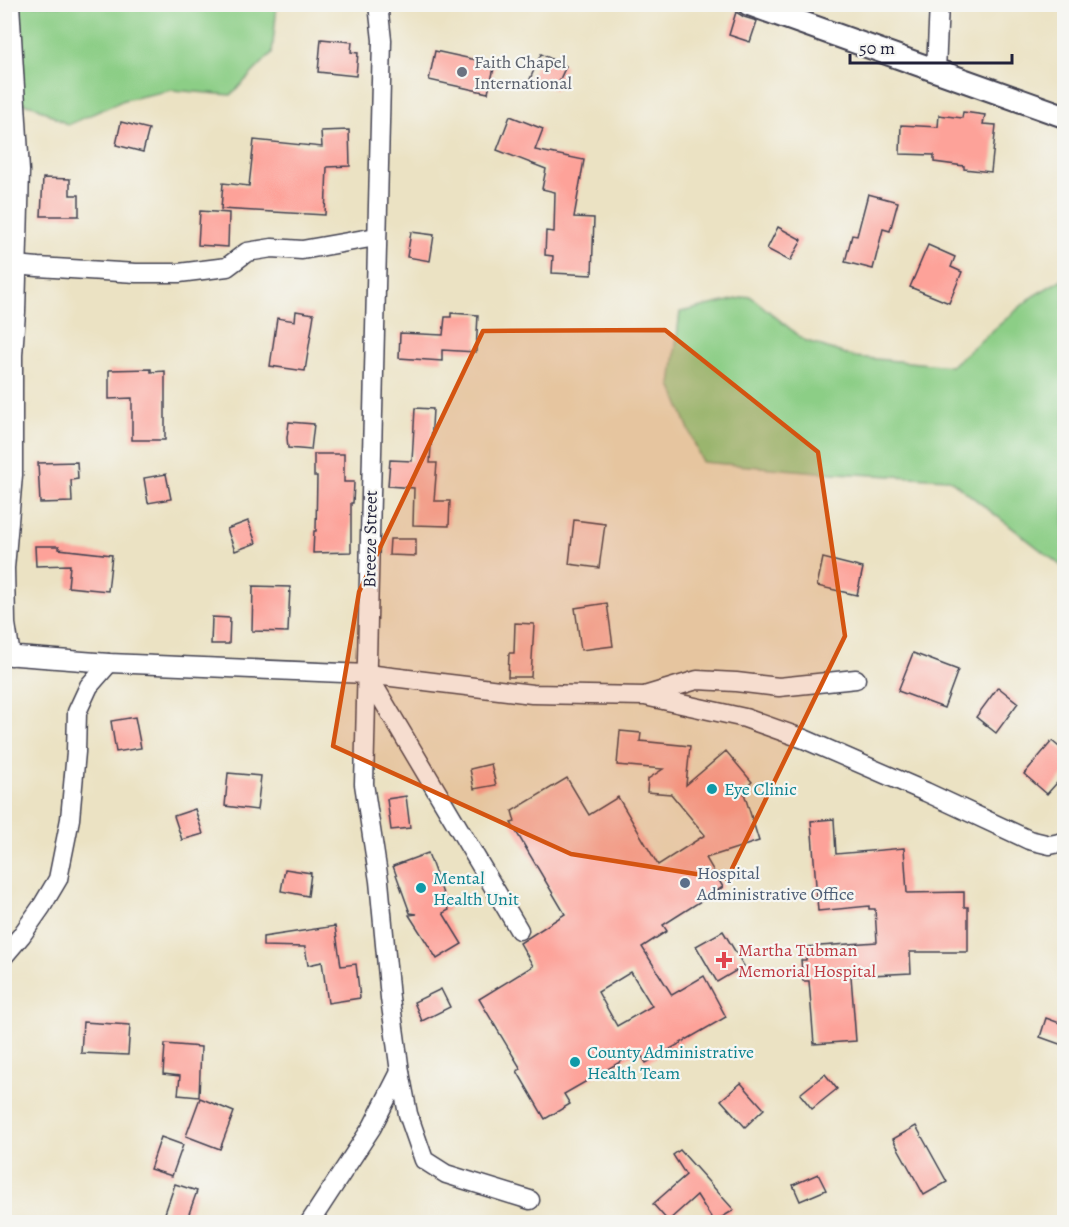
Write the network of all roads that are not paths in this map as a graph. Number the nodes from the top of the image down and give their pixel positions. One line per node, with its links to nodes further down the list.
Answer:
1 (10, 4): 8 (street)
2 (378, 4): 7 (street, Breeze Street)
3 (749, 4): 5 (street)
4 (939, 4): 5 (street)
5 (936, 70): 6 (street)
6 (1065, 116)
7 (376, 237): 8 (street); 11 (street, Breeze Street)
8 (11, 264): 9 (street)
9 (8, 656): 10 (street)
10 (109, 663): 11 (street); 16 (street)
11 (367, 674): 13 (street); 15 (street); 17 (street, Breeze Street)
12 (856, 679): 13 (street)
13 (645, 696): 14 (street)
14 (1065, 843)
15 (519, 930)
16 (4, 956)
17 (400, 1072): 18 (street, Breeze Street); 19 (street)
18 (530, 1200)
19 (310, 1222)

